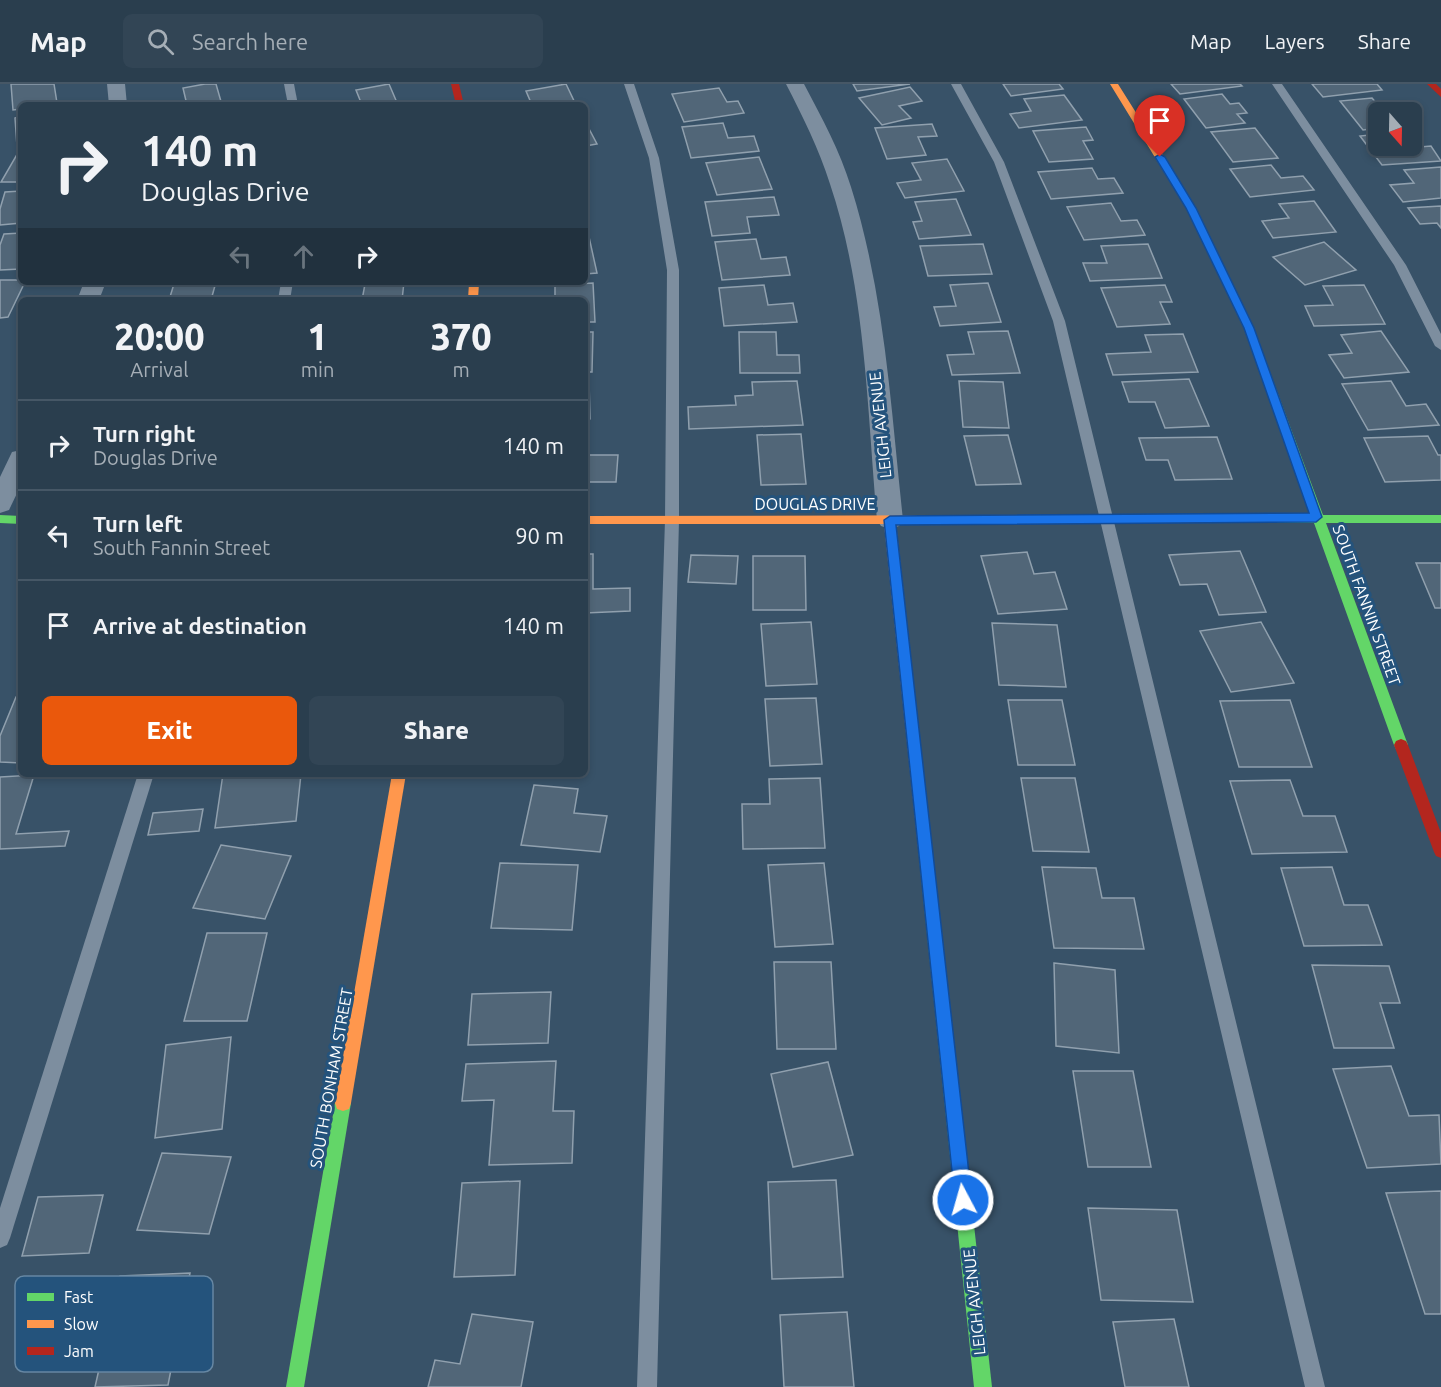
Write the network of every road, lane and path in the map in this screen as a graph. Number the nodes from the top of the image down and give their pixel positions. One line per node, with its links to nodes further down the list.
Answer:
1 (116, 84): 11 (street)
2 (289, 84): 12 (lane)
3 (455, 84): 13 (street)
4 (629, 84): 23 (lane)
5 (795, 84): 24 (street, LEIGH AVENUE)
6 (956, 84): 20 (lane)
7 (1114, 84): 17 (street, SOUTH FANNIN STREET)
8 (1277, 84): 14 (lane)
9 (1431, 84): 10 (street)
10 (1441, 94)
11 (118, 102)
12 (292, 102)
13 (459, 102)
14 (1441, 346)
15 (18, 465): 16 (street)
16 (0, 504)
17 (1316, 517): 20 (street, DOUGLAS DRIVE); 21 (street, DOUGLAS DRIVE); 27 (street, SOUTH FANNIN STREET)
18 (0, 519): 19 (street)
19 (18, 519)
20 (1107, 519): 24 (street, DOUGLAS DRIVE); 32 (lane)
21 (1441, 519)
22 (588, 520): 23 (street, DOUGLAS DRIVE)
23 (672, 520): 24 (street, DOUGLAS DRIVE); 30 (lane)
24 (890, 520): 31 (street, LEIGH AVENUE)
25 (145, 777): 28 (lane)
26 (398, 777): 29 (street, SOUTH BONHAM STREET)
27 (1441, 852)
28 (0, 1238)
29 (295, 1387)
30 (647, 1387)
31 (983, 1387)
32 (1315, 1387)

